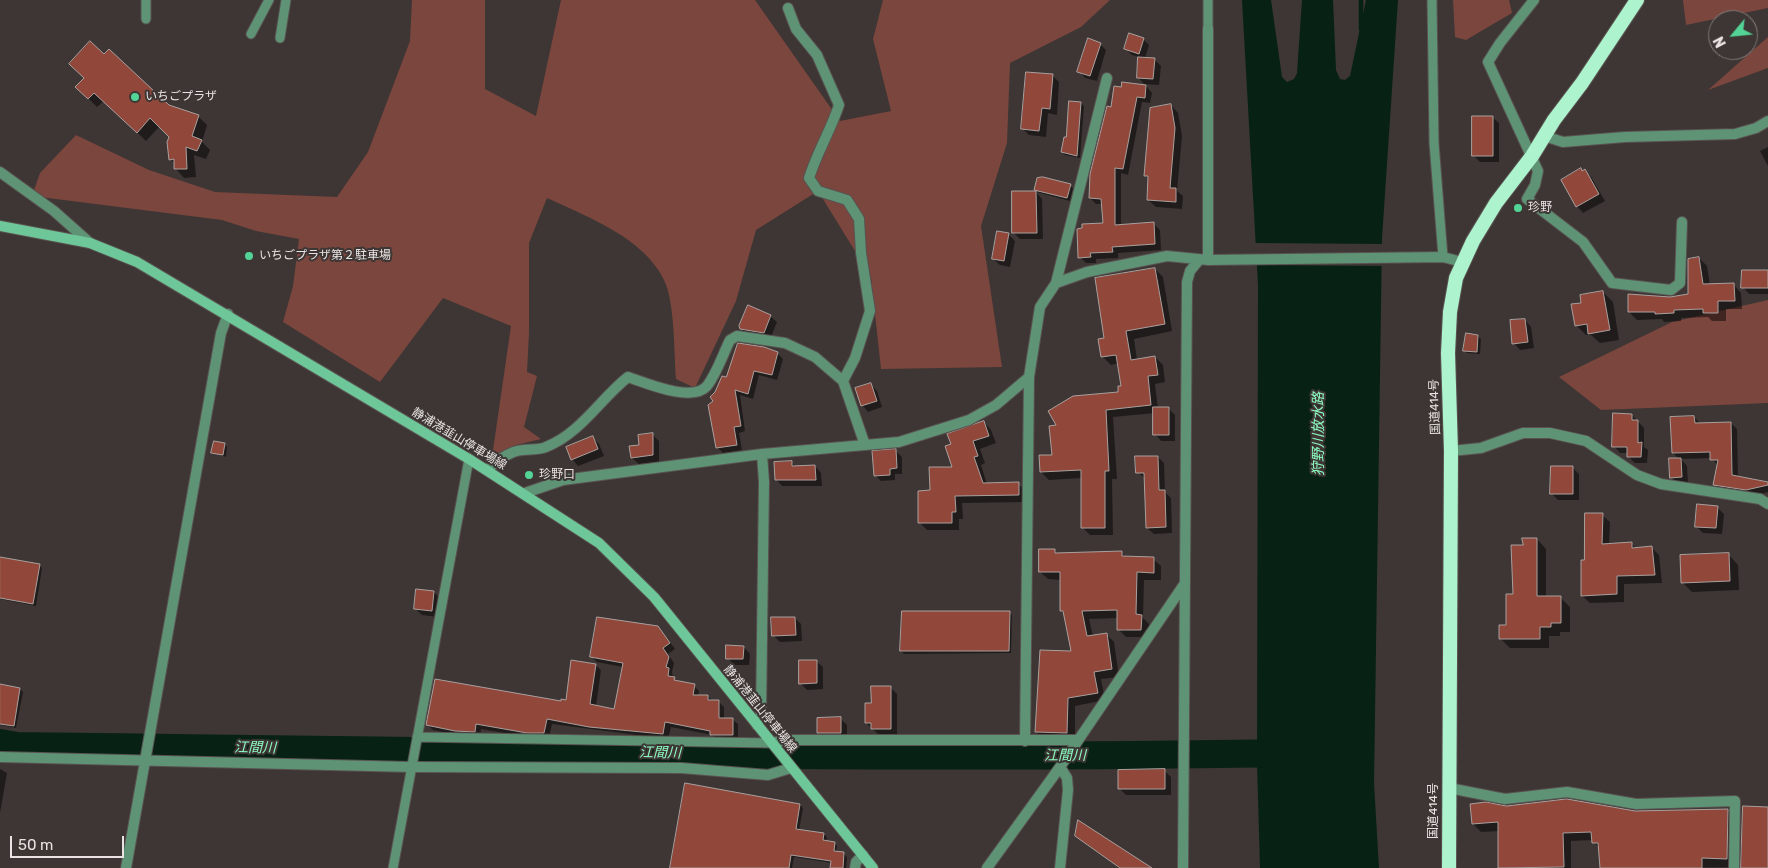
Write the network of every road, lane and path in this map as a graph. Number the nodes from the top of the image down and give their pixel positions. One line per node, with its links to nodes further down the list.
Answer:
1 (146, 0): 9 (lane)
2 (269, 0): 11 (lane)
3 (286, 0): 12 (lane)
4 (1208, 0): 10 (lane)
5 (1432, 0): 21 (lane)
6 (1534, 0): 16 (street)
7 (1637, 0): 15 (highway, 国道414号)
8 (788, 8): 27 (street)
9 (146, 19)
10 (1208, 29): 22 (street)
11 (252, 34)
12 (280, 38)
13 (1107, 78): 24 (street)
14 (1768, 121): 15 (street)
15 (1544, 136): 16 (highway, 国道414号)
16 (1532, 156): 18 (street); 23 (highway, 国道414号)
17 (0, 172): 20 (street)
18 (1682, 222)
19 (0, 226): 20 (main road, 静浦港韮山停車場線)
20 (90, 243): 25 (main road, 静浦港韮山停車場線)
21 (1443, 257): 22 (street); 23 (street)
22 (1209, 260): 24 (street); 35 (street)
23 (1462, 262): 29 (highway, 国道414号)
24 (1056, 283): 26 (street)
25 (228, 314): 31 (main road, 静浦港韮山停車場線); 42 (street)
26 (1029, 377): 28 (street); 38 (street)
27 (844, 381): 28 (street); 32 (street)
28 (865, 445): 30 (street)
29 (1451, 451): 34 (street); 46 (highway, 国道414号)
30 (762, 454): 33 (street); 36 (street)
31 (469, 459): 32 (main road, 静浦港韮山停車場線); 37 (lane)
32 (486, 470): 33 (main road, 静浦港韮山停車場線)
33 (525, 493): 36 (main road, 静浦港韮山停車場線)
34 (1765, 499)
35 (1185, 583): 40 (street); 54 (street)
36 (757, 725): 39 (main road, 静浦港韮山停車場線)
37 (417, 740): 39 (lane); 43 (lane)
38 (1025, 741): 39 (street); 40 (street)
39 (772, 743): 44 (main road, 静浦港韮山停車場線)
40 (1076, 743): 45 (street)
41 (0, 757): 42 (street)
42 (145, 757): 43 (street); 48 (street)
43 (412, 763): 44 (street); 49 (lane)
44 (788, 764): 47 (main road, 静浦港韮山停車場線)
45 (1060, 767): 52 (street); 53 (street)
46 (1448, 788): 55 (highway, 国道414号); 56 (street)
47 (863, 855): 50 (street); 51 (main road, 静浦港韮山停車場線)
48 (126, 868)
49 (393, 868)
50 (855, 868)
51 (873, 868)
52 (987, 868)
53 (1060, 868)
54 (1183, 868)
55 (1449, 868)
56 (1734, 868)

